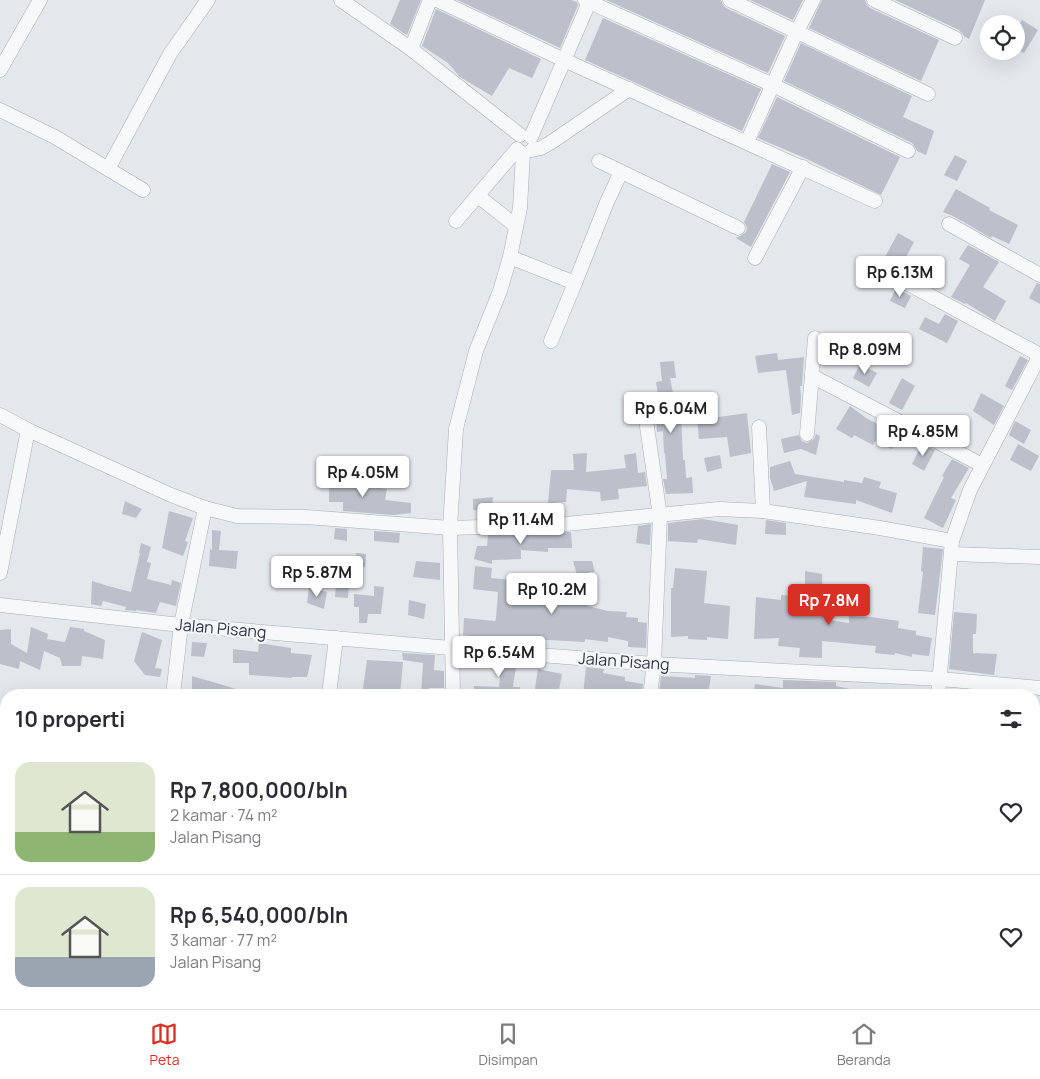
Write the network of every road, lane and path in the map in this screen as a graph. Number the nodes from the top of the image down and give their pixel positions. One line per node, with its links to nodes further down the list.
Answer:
1 (40, 0): 14 (street)
2 (208, 0): 24 (street)
3 (341, 0): 12 (street)
4 (430, 0): 12 (street)
5 (437, 0): 13 (street)
6 (730, 0): 10 (street)
7 (813, 0): 10 (street)
8 (874, 0): 11 (street)
9 (588, 1): 13 (street); 15 (street)
10 (797, 31): 15 (street); 17 (street)
11 (956, 38)
12 (411, 49): 20 (street)
13 (564, 60): 16 (street); 20 (street)
14 (0, 70)
15 (773, 86): 19 (street); 21 (street)
16 (629, 89): 19 (street); 20 (street)
17 (928, 94)
18 (0, 110): 24 (street)
19 (747, 142): 23 (street)
20 (525, 145): 27 (street); 31 (street)
21 (908, 151)
22 (599, 161): 25 (street)
23 (803, 167): 28 (street); 34 (street)
24 (108, 169): 26 (street)
25 (621, 172): 32 (street); 37 (street)
26 (143, 190)
27 (478, 196): 29 (street); 31 (street)
28 (875, 201)
29 (456, 221)
30 (949, 224): 36 (street)
31 (516, 226): 33 (street)
32 (738, 228)
33 (510, 257): 37 (street); 51 (street)
34 (755, 258)
35 (888, 273): 40 (street)
36 (1040, 275)
37 (575, 283): 39 (street)
38 (815, 338): 41 (street)
39 (551, 341)
40 (1040, 355): 47 (street)
41 (812, 376): 46 (street); 47 (street)
42 (0, 416): 45 (street)
43 (646, 420): 50 (street)
44 (759, 427): 49 (street)
45 (28, 430): 48 (street); 54 (street)
46 (807, 434)
47 (982, 465): 52 (street)
48 (205, 508): 51 (street); 56 (street)
49 (763, 511): 50 (street); 52 (street)
50 (660, 516): 51 (street); 59 (street)
51 (450, 528): 58 (street)
52 (951, 547): 53 (street); 60 (street)
53 (1040, 556)
54 (0, 573)
55 (0, 605): 56 (street, Jalan Pisang)
56 (181, 625): 57 (street, Jalan Pisang); 62 (street)
57 (336, 638): 58 (street, Jalan Pisang); 63 (street)
58 (451, 648): 59 (street, Jalan Pisang); 64 (street)
59 (654, 664): 60 (street, Jalan Pisang); 65 (street)
60 (940, 679): 61 (street, Jalan Pisang); 66 (street)
61 (1040, 688)
62 (174, 689)
63 (330, 689)
64 (453, 689)
65 (651, 689)
66 (939, 689)

